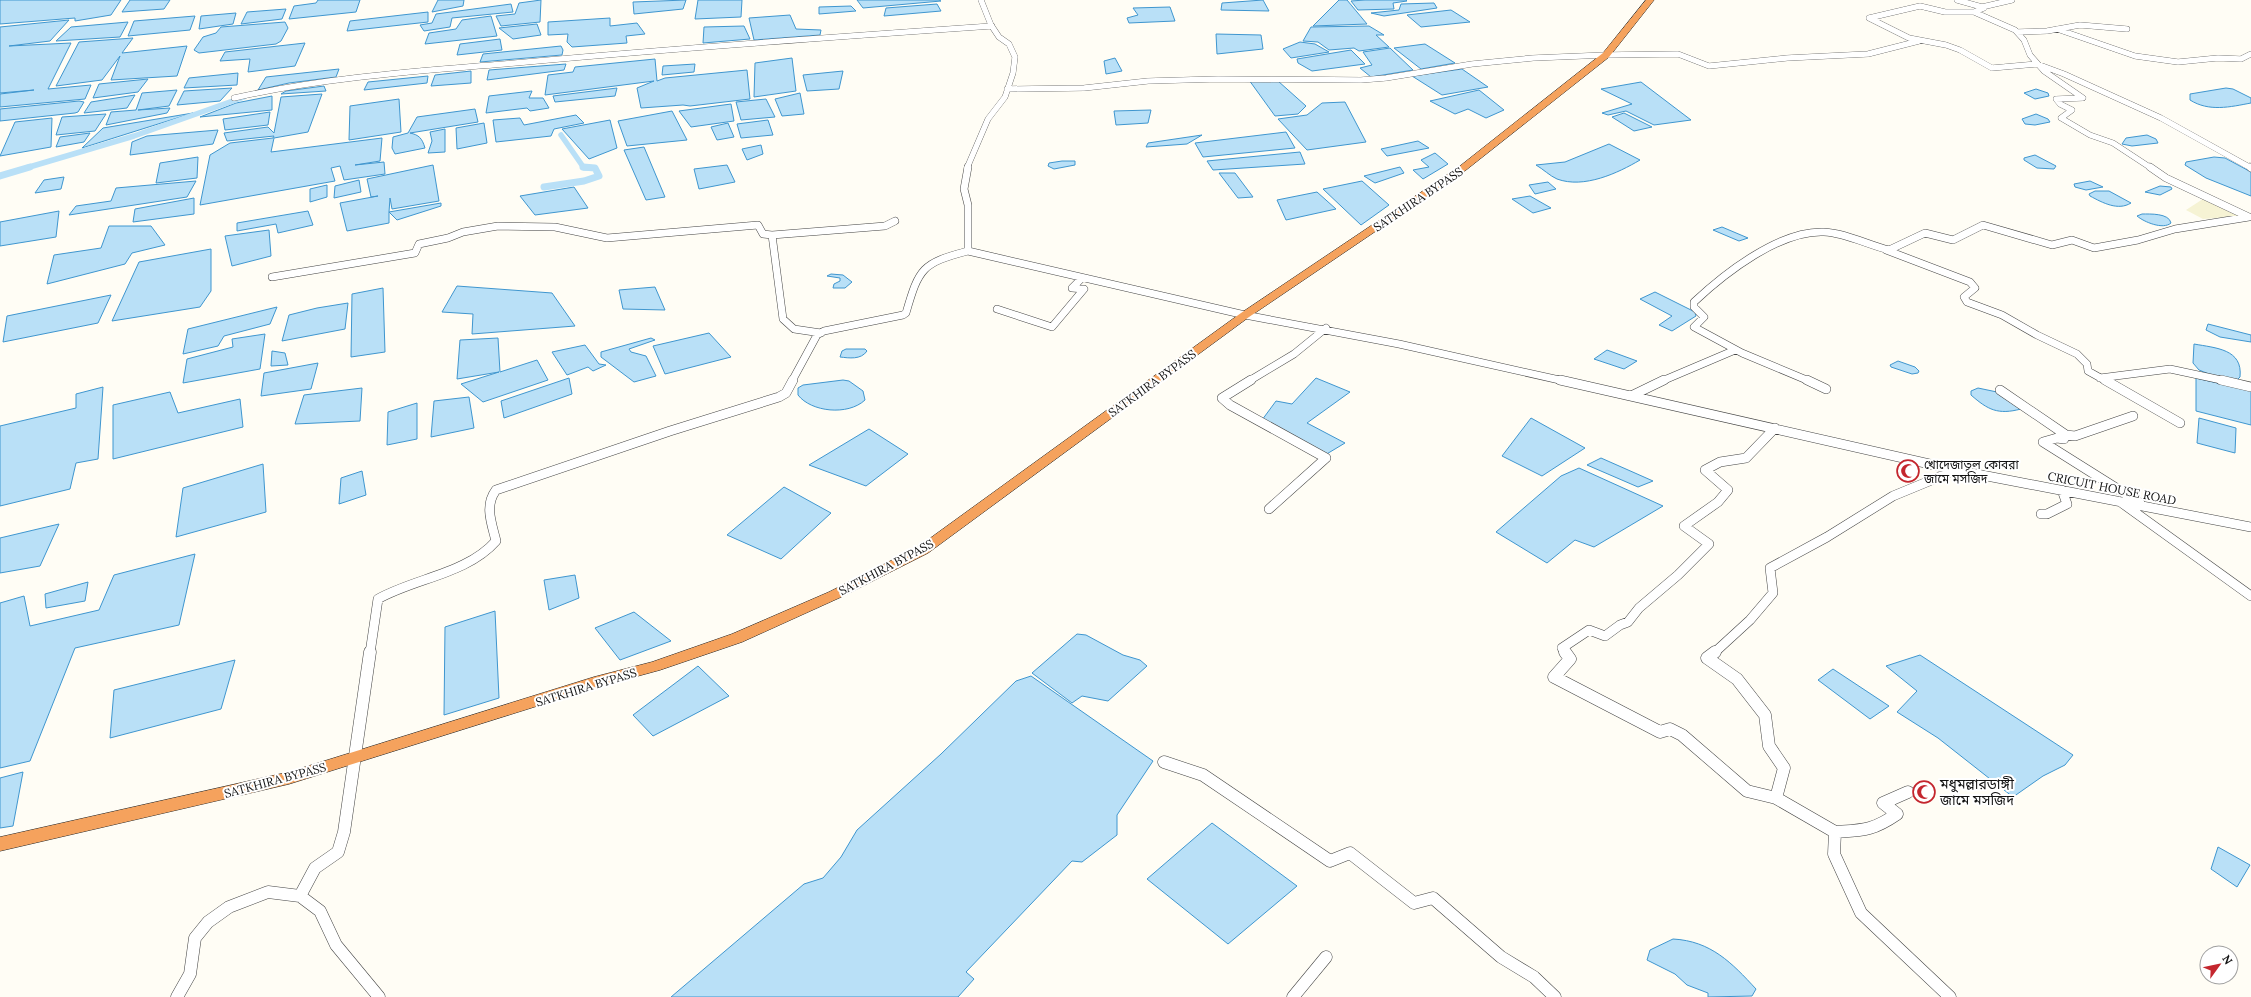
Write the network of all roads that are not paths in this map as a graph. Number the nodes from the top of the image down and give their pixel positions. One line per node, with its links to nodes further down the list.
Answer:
1 (980, 0): 7 (street)
2 (1650, 0): 13 (highway, SATKHIRA BYPASS)
3 (1958, 0): 5 (street)
4 (2012, 0): 5 (street)
5 (1982, 7): 6 (street)
6 (1974, 12): 10 (street); 11 (street)
7 (992, 26): 15 (street); 16 (street)
8 (2057, 29): 9 (street); 10 (street); 12 (street)
9 (2127, 29)
10 (2017, 32): 14 (street)
11 (1919, 41): 13 (street); 14 (street)
12 (2251, 54)
13 (1606, 55): 15 (street); 26 (highway, SATKHIRA BYPASS)
14 (2037, 64): 17 (street); 18 (street)
15 (1007, 89): 22 (street)
16 (234, 98)
17 (2251, 168)
18 (2250, 217): 21 (street)
19 (895, 221): 20 (street)
20 (772, 235): 23 (street); 28 (street)
21 (1883, 249): 29 (street); 30 (street)
22 (968, 251): 24 (street, CRICUIT HOUSE ROAD); 28 (street)
23 (272, 277)
24 (1082, 278): 25 (street); 26 (street, CRICUIT HOUSE ROAD)
25 (998, 309)
26 (1245, 315): 27 (street, CRICUIT HOUSE ROAD); 47 (highway, SATKHIRA BYPASS)
27 (1326, 328): 34 (street, CRICUIT HOUSE ROAD); 43 (street)
28 (820, 333): 47 (street)
29 (1736, 350): 32 (street); 34 (street)
30 (2100, 378): 31 (street); 36 (street)
31 (2251, 387)
32 (1826, 389)
33 (2000, 390): 38 (street)
34 (1630, 396): 37 (street, CRICUIT HOUSE ROAD)
35 (2133, 416): 38 (street)
36 (2180, 423)
37 (1775, 428): 39 (street, CRICUIT HOUSE ROAD); 50 (street)
38 (2066, 435): 42 (street)
39 (1956, 470): 40 (street, CRICUIT HOUSE ROAD); 50 (street)
40 (2062, 490): 41 (street, CRICUIT HOUSE ROAD); 44 (street)
41 (2120, 502): 42 (street, CRICUIT HOUSE ROAD); 46 (street)
42 (2144, 506): 45 (street, CRICUIT HOUSE ROAD)
43 (1269, 509)
44 (2041, 514)
45 (2251, 527)
46 (2251, 596)
47 (356, 756): 52 (highway, SATKHIRA BYPASS); 53 (street)
48 (1164, 762): 58 (street)
49 (1908, 792): 51 (street)
50 (1776, 798): 51 (street)
51 (1835, 832): 59 (street)
52 (0, 844)
53 (300, 896): 55 (street); 56 (street)
54 (1326, 957): 57 (street)
55 (177, 997)
56 (379, 997)
57 (1293, 997)
58 (1555, 997)
59 (1950, 997)

